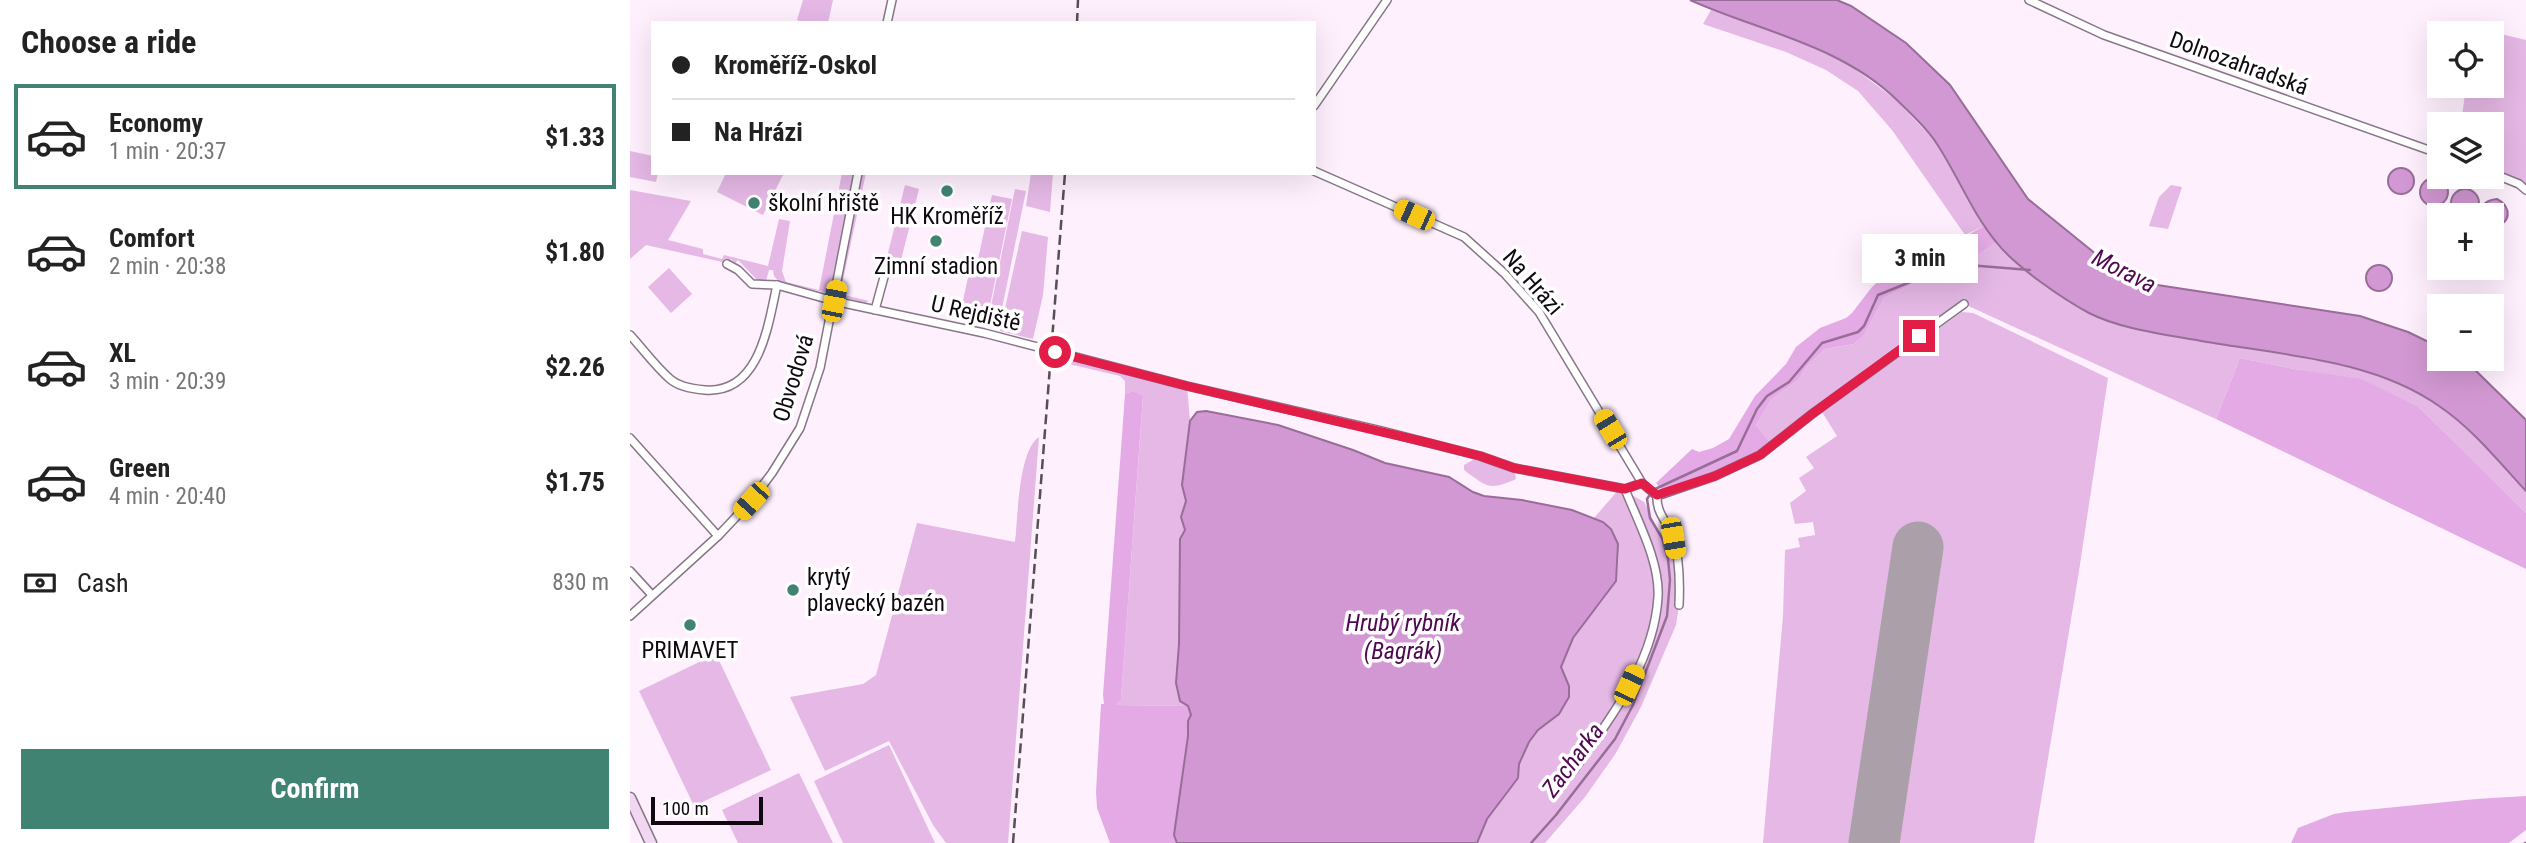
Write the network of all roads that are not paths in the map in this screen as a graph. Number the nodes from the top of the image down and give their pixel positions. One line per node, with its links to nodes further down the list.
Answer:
1 (892, 0): 4 (street)
2 (1387, 0): 5 (street)
3 (2029, 0): 6 (street, Dolnozahradská)
4 (887, 21)
5 (1316, 103)
6 (2427, 149)
7 (1316, 172): 19 (street, Na Hrázi)
8 (858, 175): 14 (street, Obvodová)
9 (2504, 178): 10 (street)
10 (2526, 190)
11 (727, 264): 13 (street, U Rejdiště)
12 (887, 266): 16 (street)
13 (777, 285): 14 (street, U Rejdiště); 17 (street)
14 (834, 301): 16 (street, U Rejdiště); 22 (street, Obvodová)
15 (1964, 304): 21 (street)
16 (875, 310): 20 (street, U Rejdiště)
17 (630, 335)
18 (630, 438): 22 (street)
19 (1645, 485): 20 (street); 21 (street, Na Hrázi)
20 (1625, 489): 27 (street)
21 (1657, 495): 25 (street)
22 (718, 536): 24 (street, Obvodová)
23 (630, 571): 24 (street)
24 (652, 595): 26 (street, Obvodová)
25 (1679, 605)
26 (630, 616)
27 (1574, 770)
28 (630, 798): 29 (main road)
29 (651, 843)

